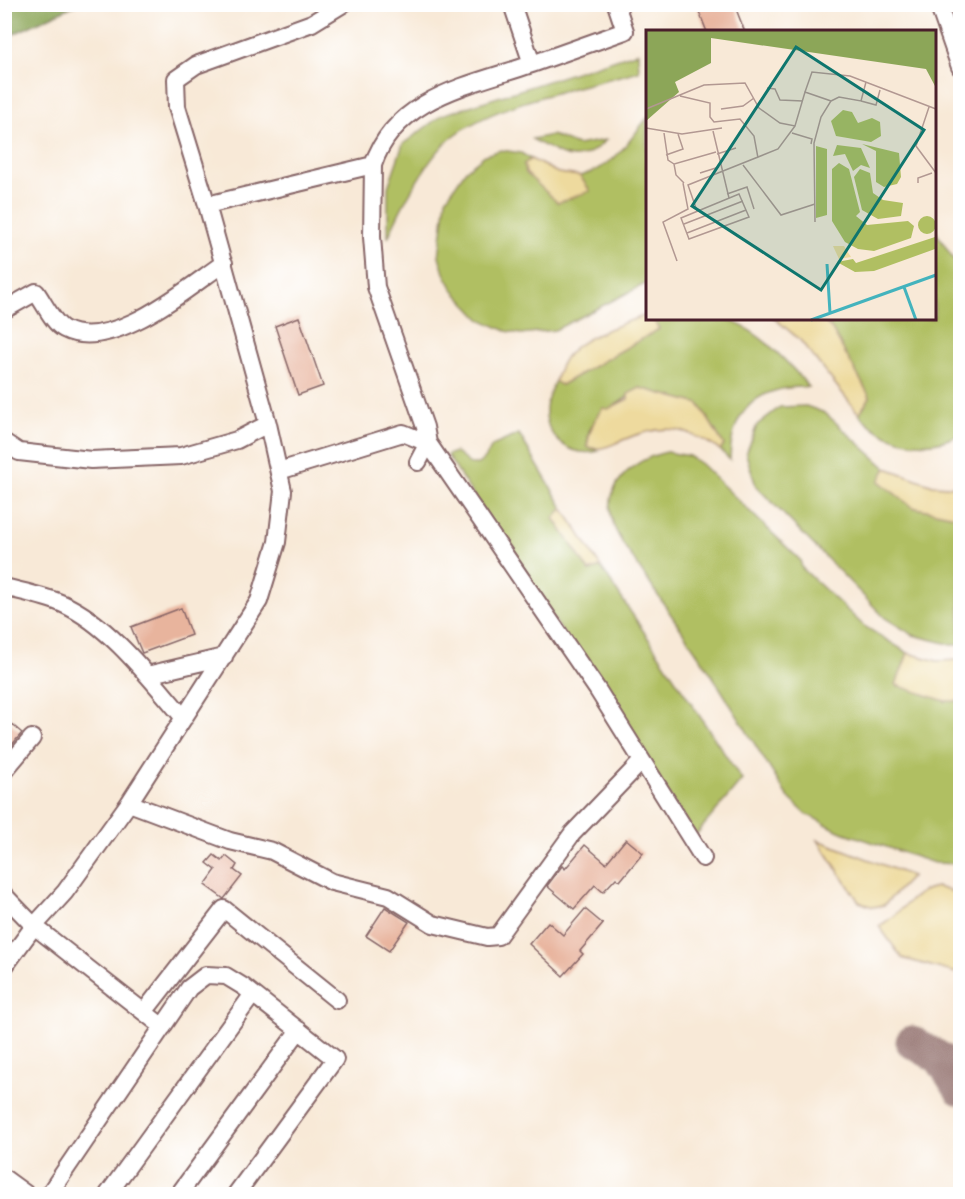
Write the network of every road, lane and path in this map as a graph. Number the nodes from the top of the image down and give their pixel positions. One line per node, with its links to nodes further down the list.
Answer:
1 (343, 4): 8 (lane)
2 (512, 4): 5 (lane)
3 (616, 4): 5 (lane)
4 (938, 4): 6 (lane)
5 (532, 64): 7 (lane)
6 (960, 67)
7 (373, 165): 8 (lane); 13 (lane)
8 (207, 205): 9 (lane)
9 (224, 263): 10 (lane); 11 (lane)
10 (4, 310)
11 (268, 424): 12 (lane); 15 (lane)
12 (4, 442)
13 (429, 442): 14 (lane); 15 (lane); 21 (lane)
14 (418, 462)
15 (279, 471): 17 (lane)
16 (4, 587): 18 (lane)
17 (224, 657): 18 (lane); 19 (lane)
18 (147, 675): 19 (lane)
19 (184, 718): 23 (lane)
20 (32, 738): 22 (lane)
21 (641, 762): 23 (lane); 24 (lane)
22 (4, 771)
23 (129, 804): 26 (lane)
24 (703, 858)
25 (5, 898): 26 (lane)
26 (34, 927): 27 (lane); 30 (lane)
27 (4, 967)
28 (253, 994): 31 (lane); 32 (lane); 36 (lane)
29 (337, 1000): 30 (lane)
30 (144, 1012): 31 (lane)
31 (163, 1027): 35 (lane)
32 (299, 1030): 37 (lane); 38 (lane)
33 (4, 1178): 34 (lane)
34 (26, 1194)
35 (49, 1194)
36 (108, 1194)
37 (179, 1194)
38 (236, 1194)

